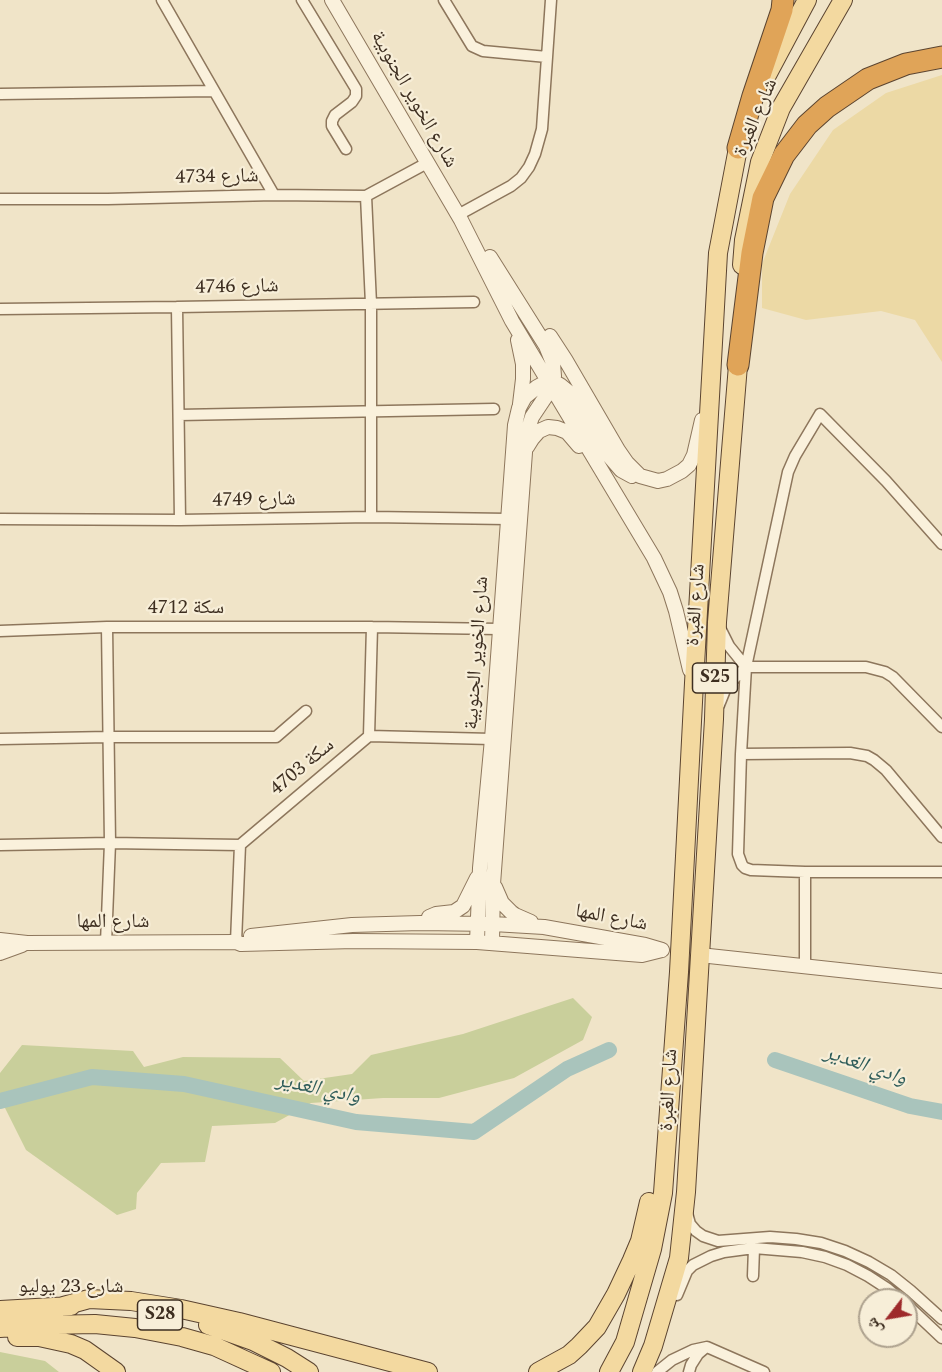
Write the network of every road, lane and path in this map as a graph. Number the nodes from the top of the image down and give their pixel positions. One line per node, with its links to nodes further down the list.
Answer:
1 (162, 0): 11 (street)
2 (302, 0): 13 (street)
3 (332, 0): 15 (street, شارع الخوير الجنوبية)
4 (444, 0): 9 (street)
5 (551, 0): 9 (street)
6 (783, 0): 14 (highway)
7 (807, 0): 14 (main road, شارع الغبرة / S25)
8 (843, 0): 26 (main road, شارع الغبرة / S25)
9 (547, 57): 19 (street)
10 (942, 57): 26 (highway)
11 (213, 91): 12 (street); 16 (street)
12 (0, 94)
13 (346, 148)
14 (738, 148): 27 (main road, شارع الغبرة / S25)
15 (427, 163): 17 (street, 4734 شارع); 19 (street, شارع الخوير الجنوبية)
16 (274, 195): 17 (street, 4734 شارع); 18 (street, 4734 شارع)
17 (366, 196): 22 (street)
18 (0, 199)
19 (459, 218): 20 (street, شارع الخوير الجنوبية); 25 (street, شارع الخوير الجنوبية)
20 (490, 257): 28 (street); 34 (street, شارع الخوير الجنوبية)
21 (474, 302): 22 (street, 4746 شارع)
22 (371, 304): 23 (street, 4746 شارع); 31 (street)
23 (177, 307): 24 (street, 4746 شارع); 32 (street)
24 (0, 309)
25 (512, 321): 28 (street, شارع الخوير الجنوبية); 29 (street, شارع الخوير الجنوبية)
26 (738, 364): 41 (main road, شارع الغبرة / S25)
27 (710, 382): 34 (street); 47 (main road, شارع الغبرة / S25)
28 (551, 383): 29 (street); 33 (street, شارع الخوير الجنوبية); 34 (street); 39 (street, شارع الخوير الجنوبية)
29 (519, 408): 37 (street, شارع الخوير الجنوبية)
30 (494, 409): 31 (street)
31 (370, 411): 32 (street); 35 (street)
32 (179, 415): 38 (street)
33 (525, 458): 39 (street); 63 (street, شارع الخوير الجنوبية)
34 (640, 476)
35 (371, 517): 37 (street, 4749 شارع); 38 (street, 4749 شارع)
36 (0, 519): 38 (street, 4749 شارع)
37 (508, 519): 44 (street, شارع الخوير الجنوبية)
38 (180, 520)
39 (634, 525): 47 (street, شارع الخوير الجنوبية)
40 (942, 544): 46 (street)
41 (717, 622): 46 (street); 49 (main road, شارع الغبرة / S25)
42 (107, 627): 43 (street, سكة 4712); 45 (street, سكة 4712); 52 (street)
43 (372, 627): 44 (street, سكة 4712); 51 (street)
44 (499, 629): 54 (street, شارع الخوير الجنوبية)
45 (0, 631)
46 (746, 667): 49 (street); 50 (street); 55 (street)
47 (694, 683): 78 (main road, شارع الغبرة / S25)
48 (306, 711): 52 (street)
49 (714, 719): 79 (main road, شارع الغبرة / S25)
50 (942, 727)
51 (369, 736): 54 (street); 59 (street, 4703 سكة)
52 (109, 737): 53 (street); 57 (street)
53 (0, 739)
54 (492, 739): 60 (street, شارع الخوير الجنوبية)
55 (741, 754): 56 (street); 61 (street)
56 (942, 837)
57 (110, 843): 58 (street); 59 (street); 72 (street)
58 (0, 845)
59 (240, 845): 69 (street)
60 (480, 868): 64 (street); 65 (street, شارع الخوير الجنوبية)
61 (805, 872): 62 (street); 76 (street)
62 (942, 872)
63 (493, 884): 66 (street, شارع الخوير الجنوبية); 67 (street)
64 (420, 923): 65 (street, شارع المها); 69 (street, شارع المها)
65 (478, 924): 66 (street, شارع المها); 70 (street, شارع الخوير الجنوبية)
66 (493, 924): 67 (street, شارع المها); 73 (street, شارع الخوير الجنوبية)
67 (544, 927): 73 (street, شارع المها)
68 (0, 940): 71 (street, شارع المها)
69 (236, 942): 70 (street, شارع المها); 72 (street, شارع المها)
70 (477, 942): 73 (street, شارع المها)
71 (27, 943): 72 (street, شارع المها); 74 (street, شارع المها)
72 (106, 943)
73 (492, 943)
74 (0, 953)
75 (709, 956): 76 (street)
76 (805, 967): 77 (street)
77 (942, 981)
78 (669, 1131): 95 (main road); 96 (main road, شارع الغبرة / S25)
79 (686, 1192): 86 (street); 97 (main road, شارع الغبرة / S25)
80 (754, 1248): 81 (street); 82 (street); 98 (street)
81 (753, 1276)
82 (886, 1288)
83 (60, 1306): 84 (main road, شارع 23 يوليو / S28); 93 (main road, شارع 23 يوليو / S28); 94 (main road)
84 (0, 1311)
85 (918, 1315): 89 (street)
86 (942, 1319)
87 (0, 1328): 92 (main road, شارع 23 يوليو / S28)
88 (0, 1336): 91 (main road)
89 (942, 1338)
90 (707, 1347): 99 (street); 100 (street); 101 (street)
91 (116, 1372)
92 (271, 1372)
93 (309, 1372)
94 (428, 1372)
95 (538, 1372)
96 (609, 1372)
97 (642, 1372)
98 (651, 1372)
99 (657, 1372)
100 (688, 1372)
101 (764, 1372)

